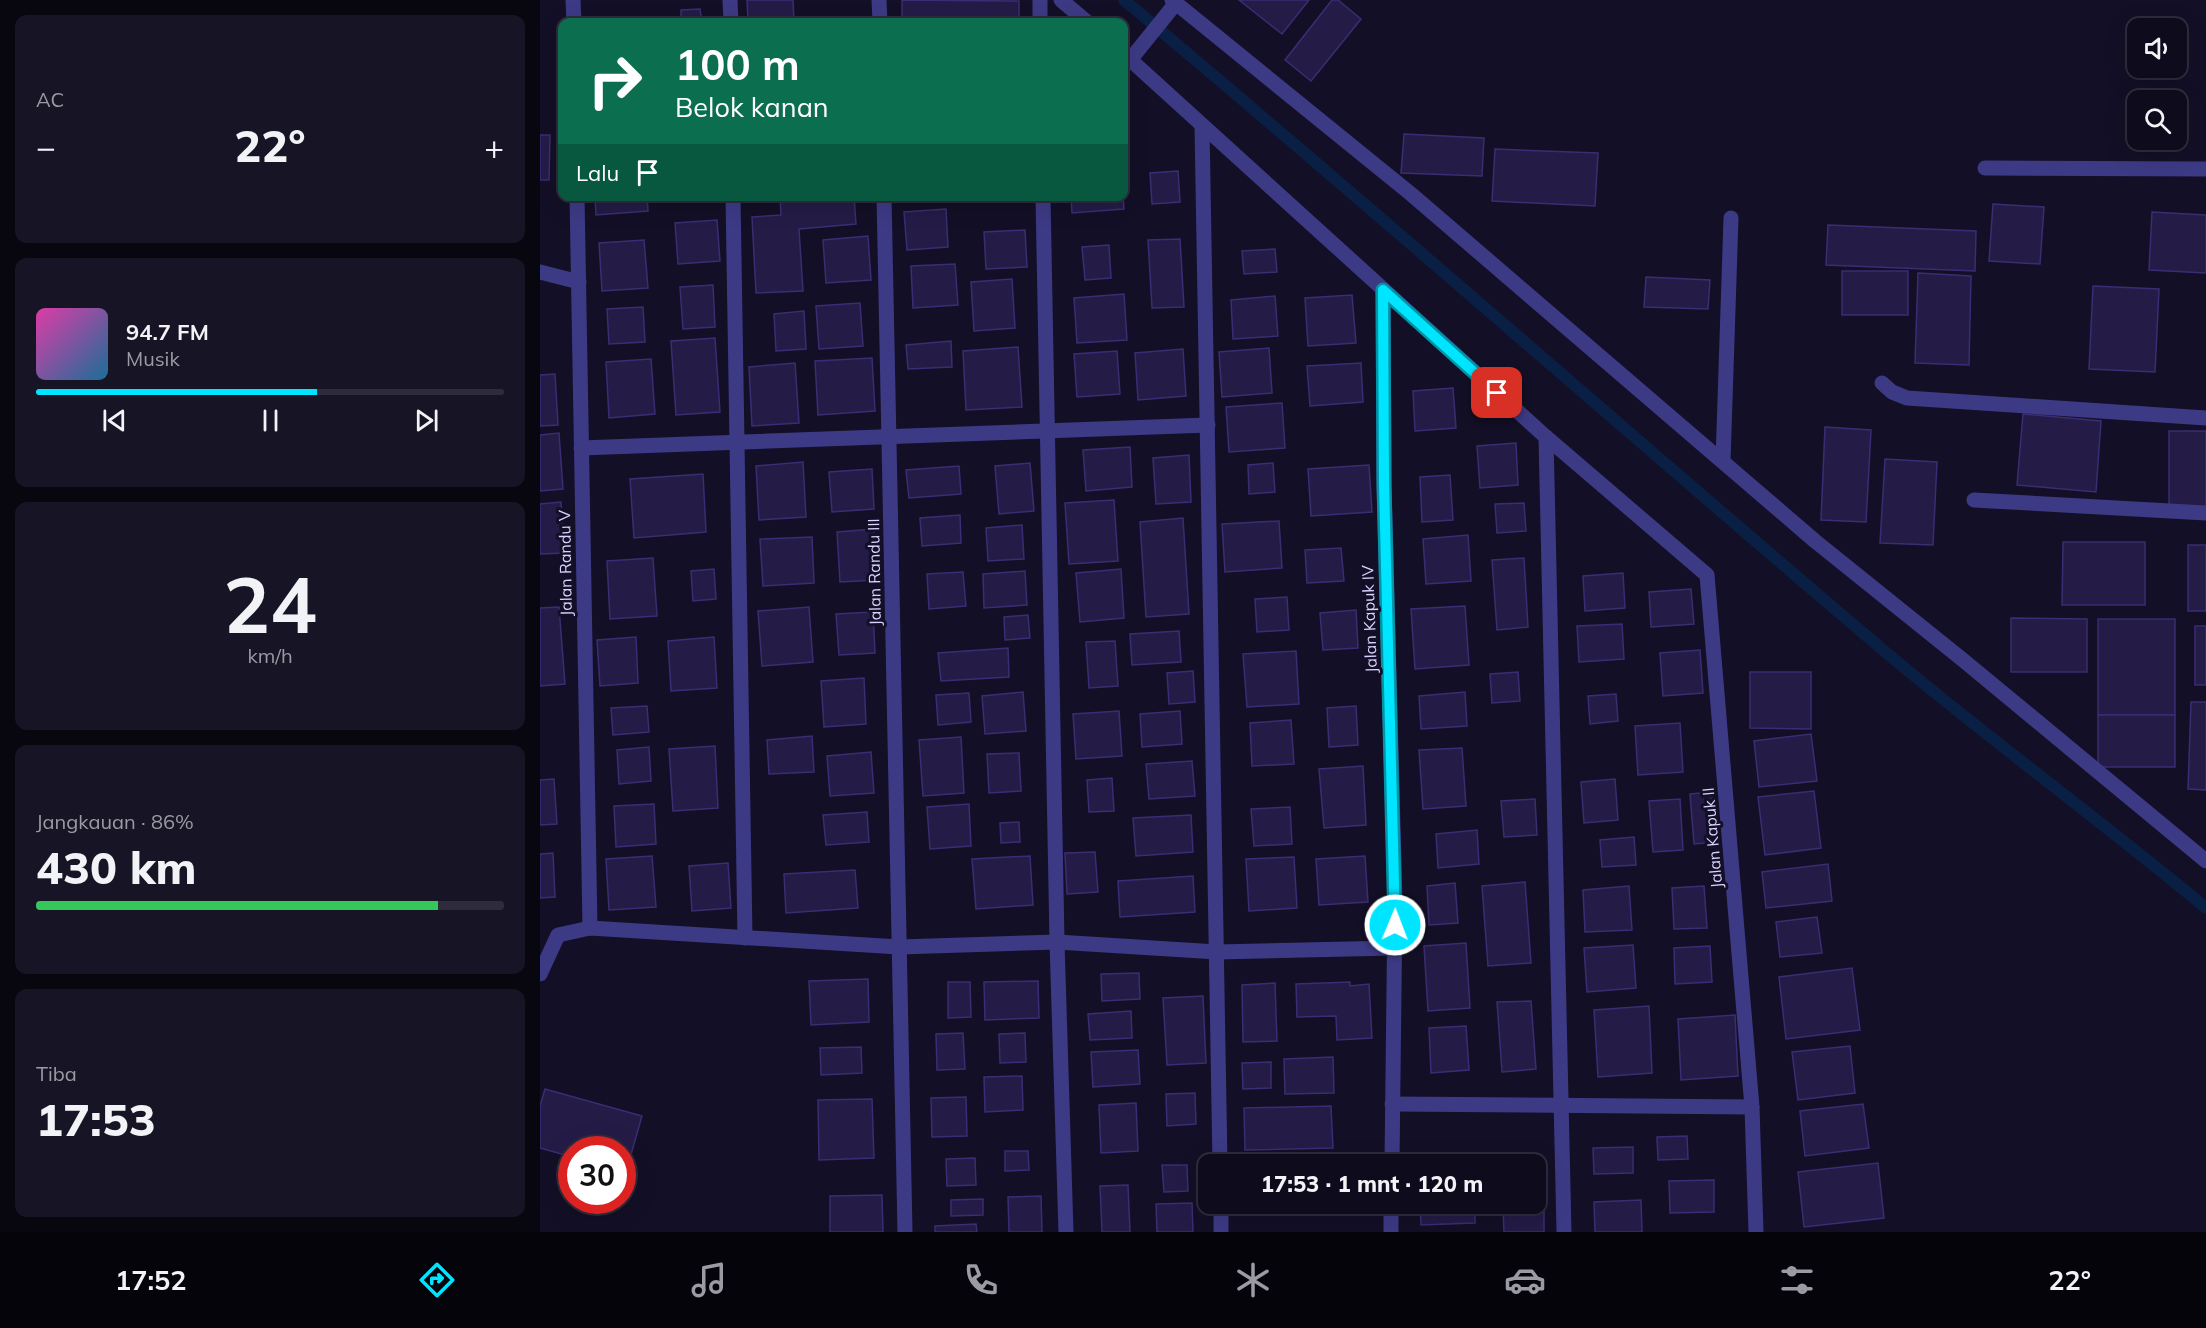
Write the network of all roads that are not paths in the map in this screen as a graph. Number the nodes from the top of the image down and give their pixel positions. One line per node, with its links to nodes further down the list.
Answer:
1 (573, 0): 7 (street)
2 (730, 0): 8 (street)
3 (879, 0): 9 (street)
4 (1040, 0): 10 (street)
5 (1061, 0): 11 (street)
6 (1172, 4): 12 (street); 33 (street)
7 (574, 18)
8 (730, 18)
9 (880, 18)
10 (1040, 18)
11 (1082, 18)
12 (1128, 56)
13 (1128, 58): 14 (street)
14 (1202, 126): 24 (street); 27 (street)
15 (1985, 168): 16 (street)
16 (2206, 169)
17 (577, 201): 23 (street, Jalan Randu V)
18 (733, 201): 31 (street)
19 (884, 201): 29 (street, Jalan Randu III)
20 (1043, 201): 28 (street)
21 (1731, 218): 33 (street)
22 (540, 272): 23 (street)
23 (579, 282): 32 (street, Jalan Randu V)
24 (1383, 290): 30 (street); 41 (street, Jalan Kapuk IV)
25 (1882, 383): 26 (street)
26 (2206, 418)
27 (1208, 425): 28 (street); 42 (street)
28 (1047, 431): 29 (street); 39 (street)
29 (889, 436): 31 (street); 40 (street, Jalan Randu III)
30 (1545, 437): 45 (street); 46 (street, Jalan Kapuk II)
31 (736, 442): 32 (street); 38 (street)
32 (581, 448): 37 (street, Jalan Randu V)
33 (1722, 461): 36 (street)
34 (1974, 500): 35 (street)
35 (2206, 513)
36 (2206, 861)
37 (590, 928): 38 (street); 43 (street)
38 (745, 938): 40 (street)
39 (1057, 942): 40 (street); 42 (street); 52 (street)
40 (899, 947): 51 (street, Jalan Randu III)
41 (1394, 948): 42 (street); 44 (street, Jalan Kapuk IV)
42 (1217, 952): 47 (street)
43 (540, 974)
44 (1392, 1104): 45 (street); 48 (street, Jalan Kapuk IV)
45 (1561, 1107): 46 (street); 55 (street)
46 (1752, 1107): 56 (street, Jalan Kapuk II)
47 (1220, 1154)
48 (1392, 1154)
49 (1221, 1214): 53 (street)
50 (1391, 1214): 54 (street)
51 (905, 1232)
52 (1066, 1232)
53 (1221, 1232)
54 (1391, 1232)
55 (1564, 1232)
56 (1756, 1232)

